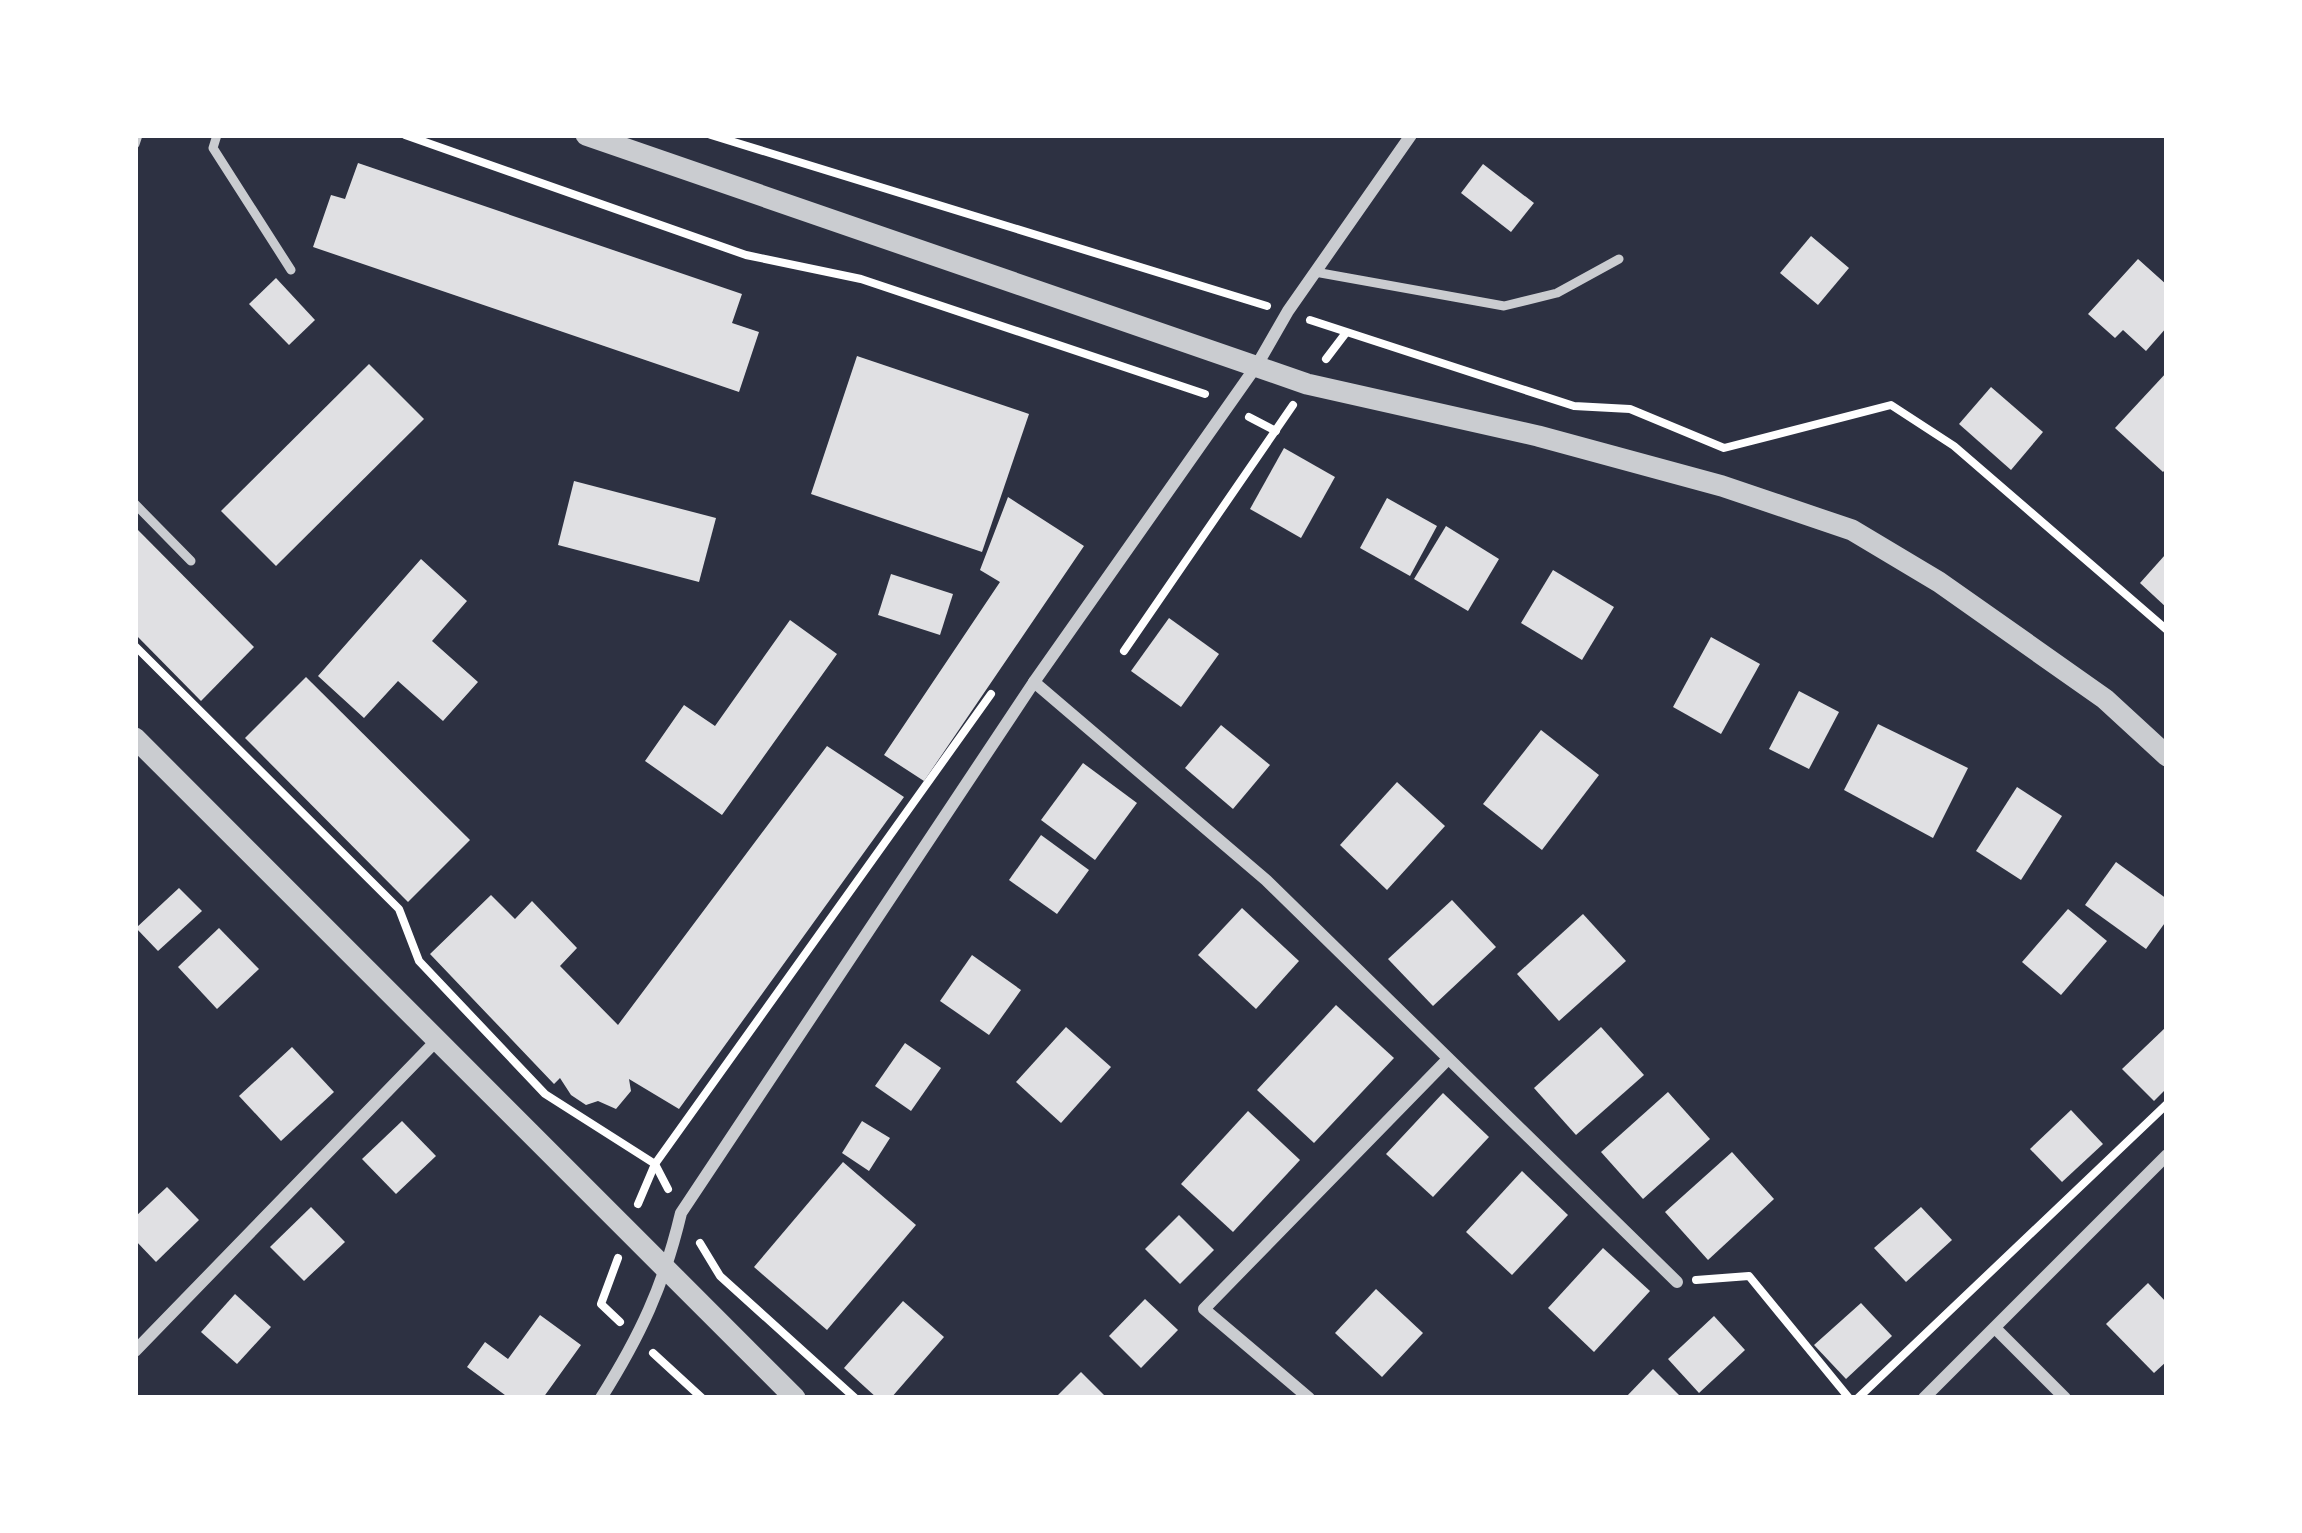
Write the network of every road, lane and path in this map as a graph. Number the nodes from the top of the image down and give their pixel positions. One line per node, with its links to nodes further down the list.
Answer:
1 (138, 135): 7 (lane)
2 (217, 135): 9 (lane)
3 (405, 135): 15 (path)
4 (586, 135): 13 (street)
5 (711, 135): 11 (path)
6 (1411, 135): 10 (street)
7 (135, 144)
8 (1619, 259): 10 (lane)
9 (291, 270)
10 (1315, 272): 11 (street)
11 (1288, 311): 12 (path); 13 (street)
12 (1345, 334): 14 (path); 18 (path)
13 (1257, 365): 14 (street); 22 (street)
14 (1307, 384): 20 (path); 24 (street)
15 (1192, 412)
16 (135, 504): 17 (lane)
17 (191, 561)
18 (2167, 630)
19 (135, 646): 29 (path)
20 (1124, 651)
21 (1000, 682): 29 (path)
22 (1034, 682): 26 (street); 30 (street)
23 (135, 738): 25 (street)
24 (2167, 756)
25 (438, 1039): 31 (street); 36 (street)
26 (1448, 1059): 33 (street); 41 (street)
27 (2167, 1104): 43 (path)
28 (2167, 1155): 34 (street)
29 (655, 1164): 30 (path); 31 (path)
30 (681, 1213): 32 (street); 40 (path)
31 (627, 1231): 32 (street); 35 (path)
32 (667, 1272): 35 (street); 39 (street)
33 (1677, 1282): 42 (path)
34 (1995, 1328): 44 (street); 45 (street)
35 (638, 1339): 37 (street); 38 (path)
36 (135, 1351)
37 (601, 1398)
38 (702, 1398)
39 (795, 1398)
40 (855, 1398)
41 (1309, 1398)
42 (1849, 1398)
43 (1858, 1398)
44 (1924, 1398)
45 (2065, 1398)

